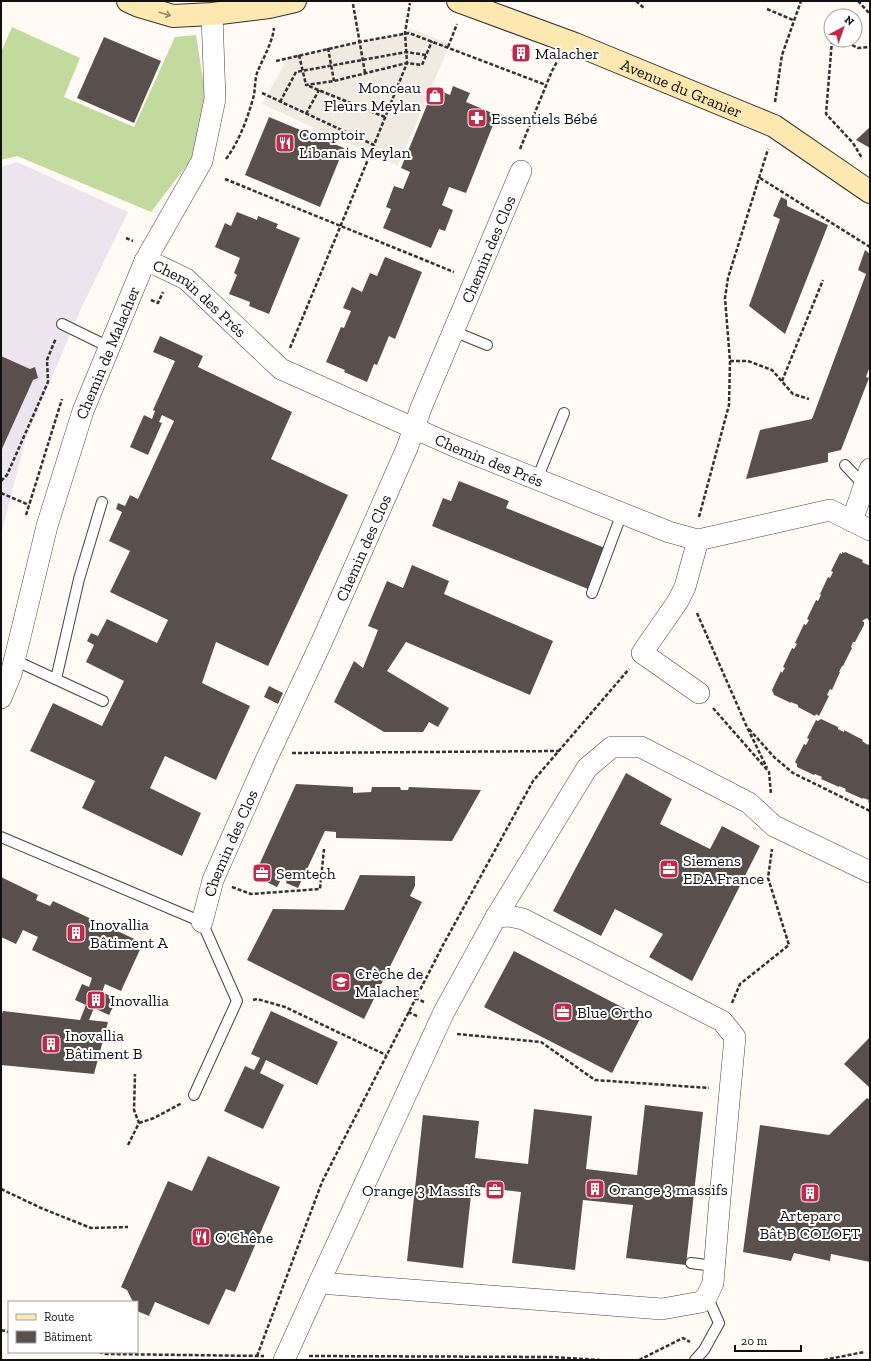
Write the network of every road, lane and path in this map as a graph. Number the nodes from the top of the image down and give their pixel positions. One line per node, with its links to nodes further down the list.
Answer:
1 (128, 1): 12 (street, one-way to 12)
2 (185, 1): 12 (street)
3 (295, 1): 12 (street)
4 (636, 1): 9 (path)
5 (801, 1): 14 (path)
6 (858, 1): 13 (path)
7 (410, 3): 16 (path)
8 (353, 4): 18 (path)
9 (645, 9)
10 (767, 9): 14 (path)
11 (458, 10): 19 (path); 40 (street, Avenue du Granier)
12 (212, 14): 52 (street, Chemin de Malacher)
13 (870, 14)
14 (793, 20): 40 (path)
15 (274, 28): 42 (path)
16 (405, 34): 17 (path); 18 (path); 22 (path)
17 (432, 41): 19 (path); 24 (path)
18 (359, 42): 20 (path); 26 (path)
19 (448, 47): 34 (path)
20 (328, 48): 23 (path); 29 (path)
21 (831, 48): 43 (path)
22 (406, 52): 24 (path); 26 (path); 28 (path)
23 (299, 55): 27 (path); 30 (path)
24 (426, 55): 28 (path)
25 (560, 57): 34 (path)
26 (362, 59): 29 (path); 31 (path)
27 (276, 61)
28 (407, 63): 31 (path); 39 (path)
29 (332, 66): 30 (path); 32 (path)
30 (303, 70): 33 (path); 37 (path)
31 (365, 73): 32 (path)
32 (334, 81): 33 (path)
33 (306, 85): 35 (path)
34 (546, 85): 44 (path)
35 (319, 90): 38 (path); 39 (path)
36 (262, 94): 37 (path)
37 (280, 102): 38 (path)
38 (306, 114): 41 (path)
39 (385, 117): 41 (path)
40 (774, 126): 45 (path); 47 (street, Avenue du Granier)
41 (374, 145): 48 (path)
42 (235, 146)
43 (862, 158)
44 (521, 171): 53 (street, Chemin des Clos)
45 (760, 177): 51 (path); 59 (path)
46 (225, 179): 48 (path)
47 (870, 192)
48 (341, 226): 53 (path); 60 (path)
49 (126, 238): 50 (path)
50 (133, 241)
51 (870, 247)
52 (145, 262): 58 (street, Chemin de Malacher); 60 (street, Chemin des Prés)
53 (475, 280): 56 (street, Chemin des Clos)
54 (823, 280): 61 (path)
55 (62, 324): 58 (lane); 67 (path)
56 (454, 331): 57 (lane); 64 (street, Chemin des Clos)
57 (487, 345)
58 (109, 347): 77 (street, Chemin de Malacher)
59 (730, 361): 61 (path); 74 (path)
60 (281, 369): 64 (street, Chemin des Prés)
61 (782, 381): 62 (path)
62 (809, 399)
63 (564, 413): 68 (lane)
64 (415, 428): 68 (street, Chemin des Prés); 91 (street, Chemin des Clos)
65 (845, 465): 66 (lane)
66 (868, 477): 73 (street)
67 (1, 480)
68 (538, 480): 72 (street, Chemin des Prés)
69 (1, 493): 71 (path)
70 (102, 502): 78 (lane)
71 (29, 505)
72 (622, 513): 74 (street, Chemin des Prés); 76 (lane)
73 (861, 525): 74 (street, Chemin des Prés)
74 (698, 540): 75 (street)
75 (685, 587): 79 (street); 82 (path)
76 (592, 592)
77 (14, 660): 78 (lane); 80 (street, Chemin de Malacher)
78 (56, 679): 81 (lane)
79 (699, 693): 85 (path)
80 (1, 698)
81 (103, 701)
82 (746, 725): 85 (path); 86 (path)
83 (559, 751): 84 (path)
84 (290, 753)
85 (769, 772): 87 (path)
86 (870, 810)
87 (774, 826): 90 (street); 92 (street); 95 (path)
88 (1, 837): 93 (lane)
89 (324, 849): 91 (path)
90 (870, 872)
91 (213, 880): 93 (street, Chemin des Clos)
92 (496, 917): 96 (street); 99 (street)
93 (202, 922): 94 (lane)
94 (237, 1001): 97 (path); 100 (lane)
95 (732, 1003)
96 (437, 1026): 99 (path); 107 (street)
97 (386, 1055)
98 (135, 1074): 101 (path)
99 (729, 1091): 106 (street)
100 (194, 1095): 101 (path)
101 (138, 1122): 102 (path)
102 (128, 1145)
103 (1, 1189): 104 (path)
104 (128, 1227)
105 (691, 1263): 106 (lane)
106 (714, 1266): 108 (street)
107 (319, 1283): 108 (street); 112 (street)
108 (707, 1296): 109 (lane)
109 (704, 1350): 114 (path); 115 (lane)
110 (864, 1352): 116 (path)
111 (102, 1353): 112 (path)
112 (285, 1358): 113 (path)
113 (600, 1360)
114 (639, 1360)
115 (695, 1360)
116 (824, 1360)

